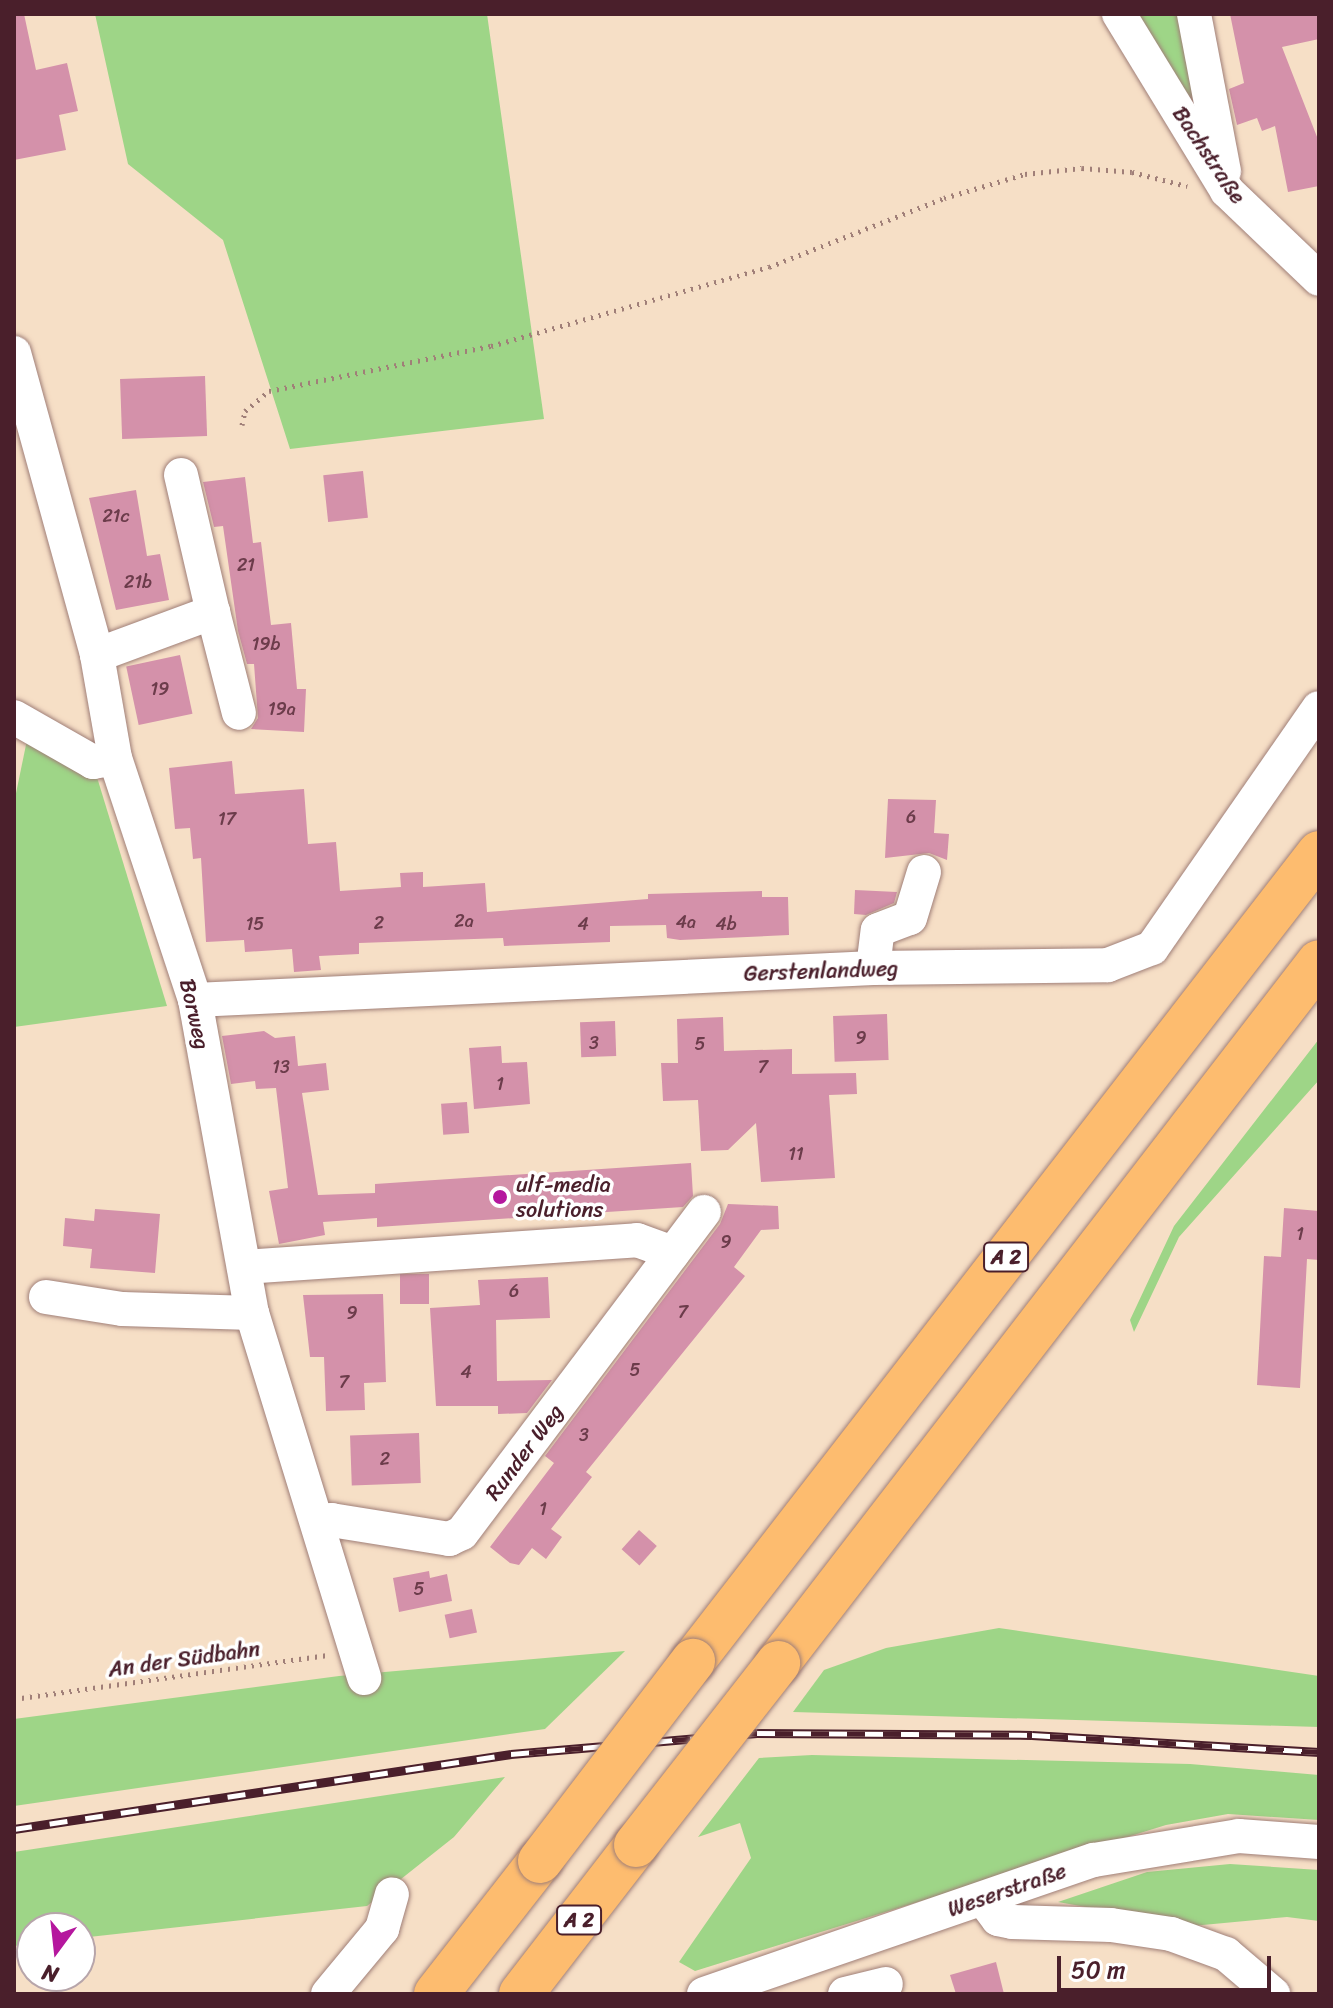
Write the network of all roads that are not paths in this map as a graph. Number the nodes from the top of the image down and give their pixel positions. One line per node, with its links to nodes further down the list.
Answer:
1 (1119, 14): 3 (street, Bachstraße)
2 (1194, 14): 3 (street)
3 (1211, 190): 4 (street, Bachstraße)
4 (1319, 279)
5 (14, 353): 8 (street, Borweg)
6 (181, 475): 7 (street)
7 (213, 612): 8 (street); 10 (street)
8 (97, 655): 12 (street, Borweg)
9 (1319, 708): 16 (street, Gerstenlandweg)
10 (239, 713)
11 (14, 717): 12 (street)
12 (115, 758): 17 (street, Borweg)
13 (1319, 853): 30 (highway, A 2, bridge)
14 (924, 872): 16 (street)
15 (1319, 962): 31 (highway, A 2, bridge)
16 (873, 968): 17 (street, Gerstenlandweg)
17 (195, 1000): 20 (street, Borweg)
18 (704, 1212): 19 (street, Runder Weg)
19 (673, 1253): 20 (street); 23 (street, Runder Weg)
20 (244, 1267): 22 (street, Borweg)
21 (46, 1297): 22 (street)
22 (252, 1313): 23 (street, Borweg)
23 (319, 1524): 24 (street, Borweg)
24 (362, 1665)
25 (1319, 1842): 27 (street, Weserstraße)
26 (392, 1894): 29 (street)
27 (983, 1899): 32 (street, Weserstraße); 34 (street)
28 (886, 1984): 33 (street)
29 (328, 1994)
30 (436, 1994)
31 (521, 1994)
32 (704, 1994)
33 (845, 1994)
34 (1273, 1994)

